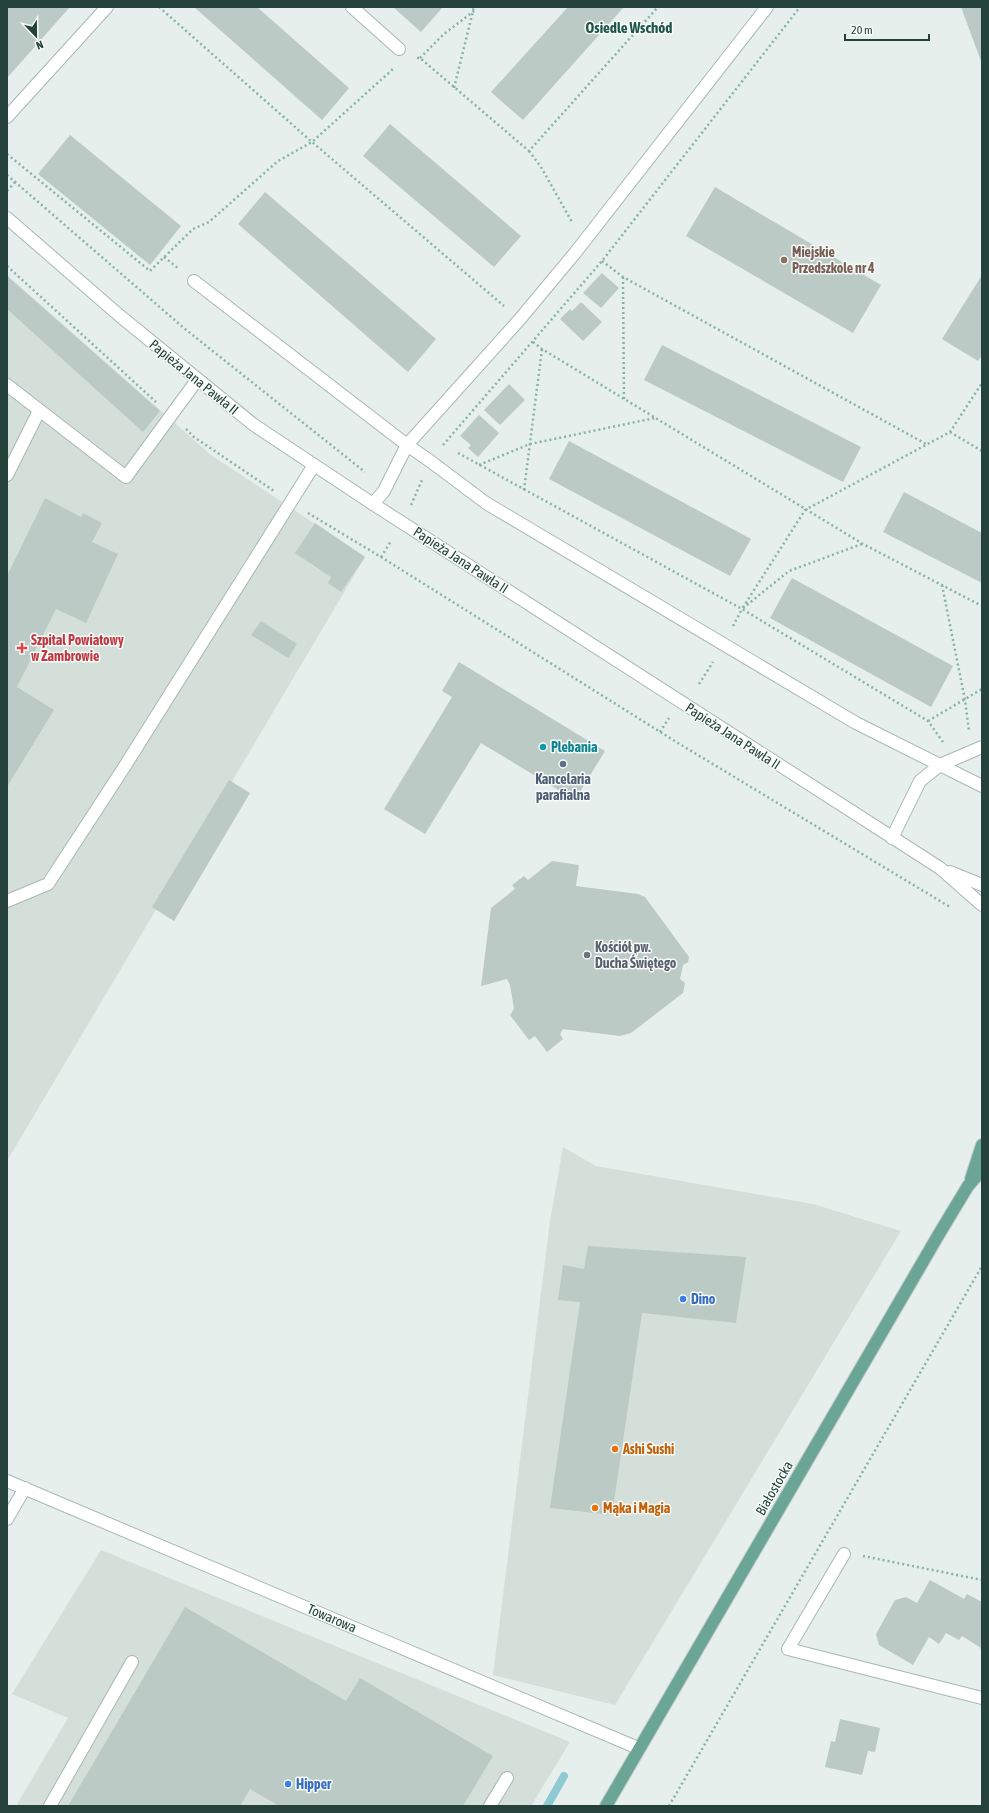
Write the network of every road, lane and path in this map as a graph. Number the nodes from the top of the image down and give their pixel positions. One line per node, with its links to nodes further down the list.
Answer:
1 (108, 7): 14 (street)
2 (159, 7): 15 (path)
3 (352, 7): 9 (street)
4 (474, 7): 8 (path)
5 (658, 7): 16 (path)
6 (768, 7): 27 (street)
7 (800, 7): 23 (path)
8 (474, 11): 11 (path); 13 (path)
9 (399, 49)
10 (414, 57): 11 (path)
11 (420, 58): 13 (path)
12 (395, 67): 15 (path)
13 (454, 88): 16 (path)
14 (9, 110)
15 (312, 142): 17 (path); 27 (path)
16 (529, 151): 22 (path)
17 (7, 154)
18 (7, 175): 19 (path)
19 (15, 182): 20 (path); 50 (path)
20 (7, 191)
21 (7, 218): 30 (street, Papieża Jana Pawła II)
22 (575, 228)
23 (602, 261): 25 (path); 28 (path)
24 (7, 266): 35 (path)
25 (623, 277): 33 (path); 39 (path)
26 (194, 281): 40 (street)
27 (520, 319): 40 (street)
28 (533, 342): 29 (path); 41 (path)
29 (542, 350): 33 (path); 38 (path)
30 (197, 380): 35 (street); 46 (street, Papieża Jana Pawła II)
31 (982, 383): 37 (path)
32 (7, 385): 34 (street)
33 (624, 400): 36 (path)
34 (39, 411): 35 (street); 48 (street)
35 (171, 415): 51 (path)
36 (655, 418): 38 (path); 53 (path)
37 (950, 432): 39 (path); 43 (path)
38 (530, 444): 47 (path); 49 (path)
39 (926, 444): 53 (path)
40 (407, 445): 45 (street); 50 (street)
41 (443, 446): 42 (path); 45 (path)
42 (449, 449)
43 (982, 451)
44 (455, 452): 47 (path)
45 (430, 461): 54 (path); 65 (street)
46 (314, 465): 51 (street); 52 (street, Papieża Jana Pawła II)
47 (478, 465): 49 (path)
48 (7, 475)
49 (524, 490): 59 (path)
50 (384, 491): 52 (street)
51 (290, 502): 56 (path); 70 (street)
52 (373, 504): 54 (street, Papieża Jana Pawła II)
53 (805, 510): 55 (path); 59 (path)
54 (402, 522): 56 (path); 67 (street, Papieża Jana Pawła II)
55 (863, 544): 57 (path); 59 (path)
56 (381, 557): 72 (path)
57 (942, 586): 58 (path); 61 (path)
58 (982, 606)
59 (742, 609): 62 (path)
60 (982, 689): 61 (path)
61 (965, 700): 62 (path); 63 (path)
62 (928, 721): 64 (path)
63 (977, 749): 64 (street)
64 (955, 759): 65 (street)
65 (940, 765): 66 (street); 67 (street)
66 (982, 786)
67 (892, 838): 68 (street, Papieża Jana Pawła II)
68 (940, 868): 69 (street, Papieża Jana Pawła II); 71 (street, Papieża Jana Pawła II)
69 (982, 886)
70 (7, 901)
71 (982, 905)
72 (951, 907)
73 (982, 1145): 75 (main road, Białostocka)
74 (982, 1170): 75 (main road, Białostocka)
75 (968, 1186): 84 (main road, Białostocka)
76 (982, 1266): 89 (path)
77 (7, 1480): 78 (street, Towarowa)
78 (25, 1488): 79 (street); 84 (street, Towarowa)
79 (7, 1518)
80 (844, 1554): 81 (path); 83 (street)
81 (982, 1580)
82 (132, 1662): 86 (street)
83 (982, 1698)
84 (638, 1748): 88 (main road, Białostocka)
85 (506, 1778): 87 (street)
86 (50, 1806)
87 (490, 1806)
88 (606, 1806)
89 (668, 1806)

